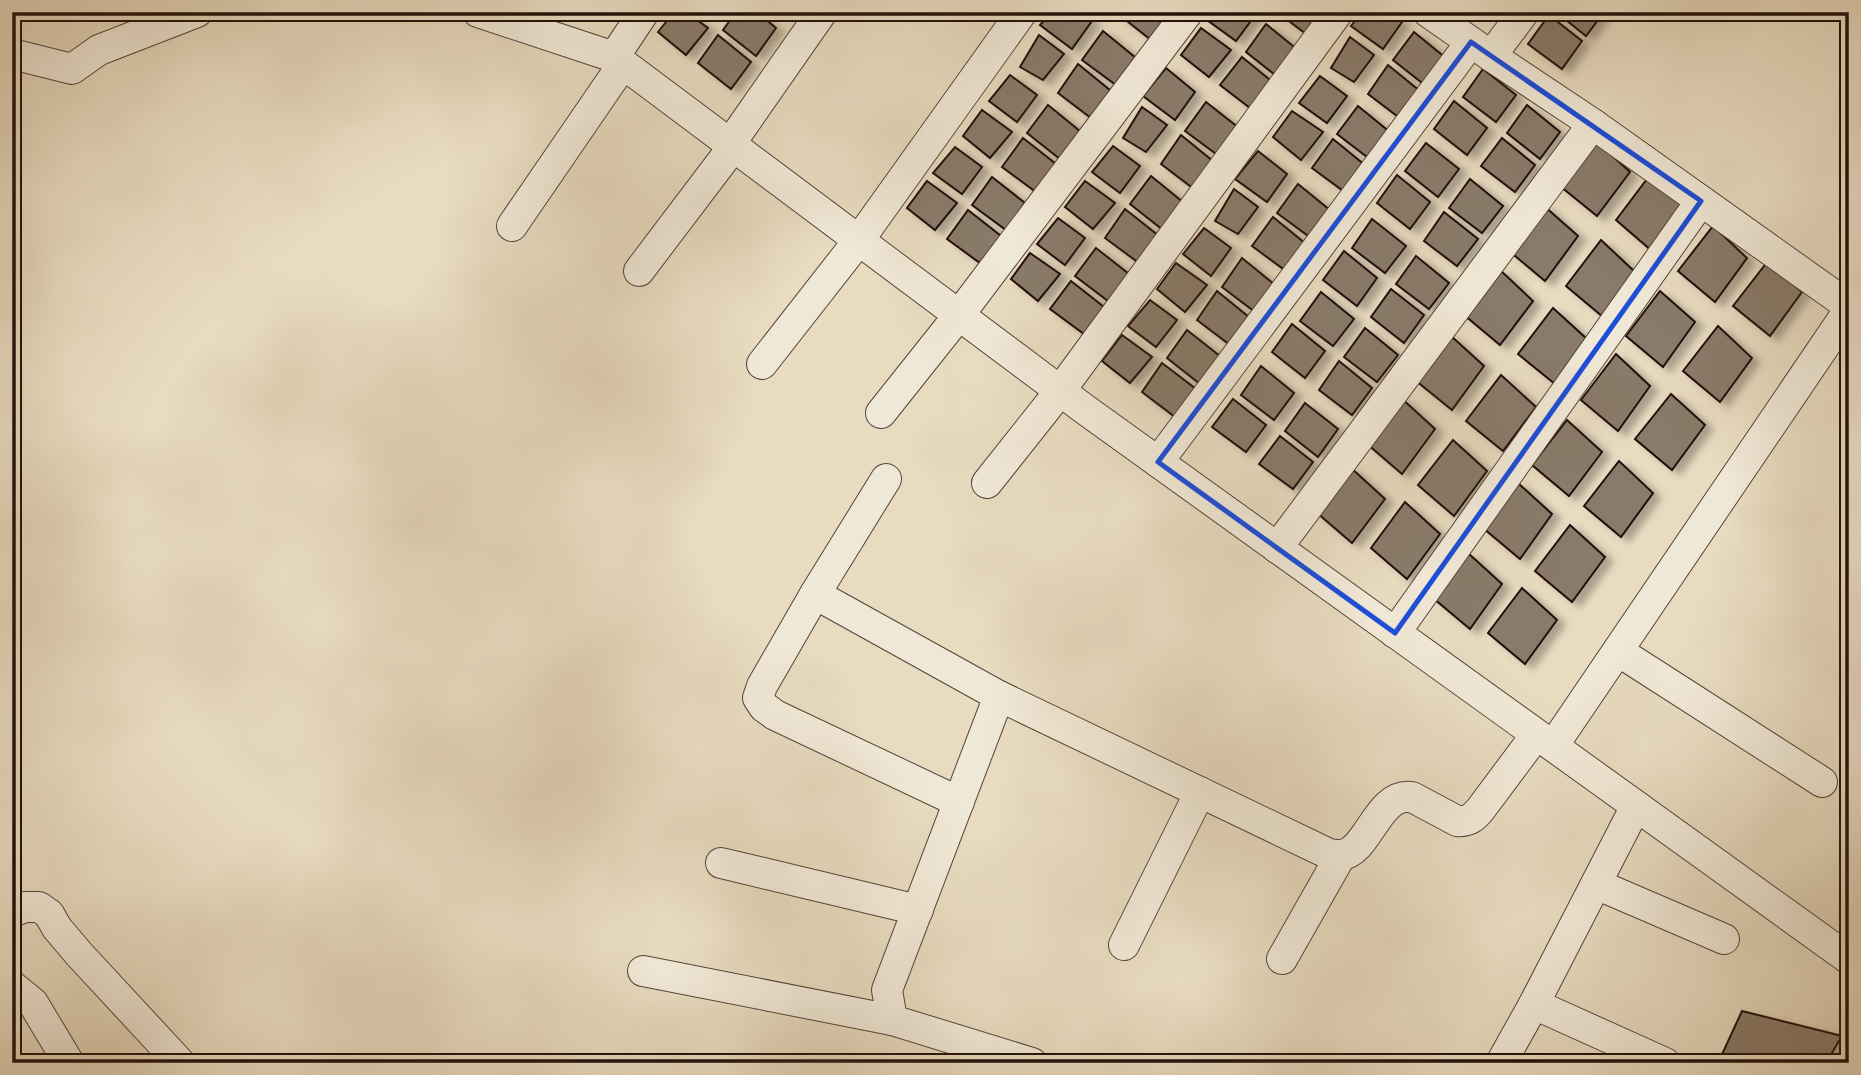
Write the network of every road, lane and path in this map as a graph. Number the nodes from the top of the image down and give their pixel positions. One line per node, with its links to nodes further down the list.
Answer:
1 (197, 12): 11 (street)
2 (478, 12): 12 (street)
3 (644, 12): 12 (street)
4 (822, 12): 14 (street)
5 (1022, 12): 17 (street)
6 (1188, 12): 20 (street)
7 (1338, 12): 22 (street)
8 (1428, 12): 10 (street)
9 (1524, 12): 10 (street)
10 (1481, 49): 13 (street); 24 (street)
11 (12, 54)
12 (618, 60): 14 (street); 16 (street)
13 (1593, 124): 15 (street); 27 (street)
14 (732, 145): 17 (street); 18 (street)
15 (1701, 201): 19 (street); 29 (street)
16 (512, 226)
17 (859, 240): 20 (street); 21 (street)
18 (639, 271)
19 (1849, 308): 30 (street)
20 (959, 316): 22 (street); 23 (street)
21 (762, 364)
22 (1060, 391): 24 (street); 26 (street)
23 (881, 413)
24 (1158, 462): 27 (street)
25 (886, 479): 28 (street)
26 (987, 483)
27 (1277, 548): 29 (street)
28 (816, 594): 31 (street); 35 (street)
29 (1395, 633): 32 (street)
30 (1618, 651): 32 (street); 33 (street)
31 (999, 696): 34 (street); 35 (street)
32 (1544, 740): 36 (street); 37 (street)
33 (1822, 782)
34 (1200, 792): 37 (street); 43 (street)
35 (959, 802): 40 (street)
36 (1636, 806): 39 (street); 45 (street)
37 (1341, 855): 44 (street)
38 (720, 863): 40 (street)
39 (1596, 884): 42 (street); 48 (street)
40 (918, 910): 49 (street)
41 (12, 912): 51 (street)
42 (1724, 939)
43 (1124, 946)
44 (1282, 959)
45 (1849, 960)
46 (643, 971): 49 (street)
47 (12, 986): 50 (street)
48 (1534, 1004): 53 (street); 54 (street)
49 (892, 1020): 52 (street)
50 (69, 1063)
51 (180, 1063)
52 (1032, 1063)
53 (1502, 1063)
54 (1665, 1063)

